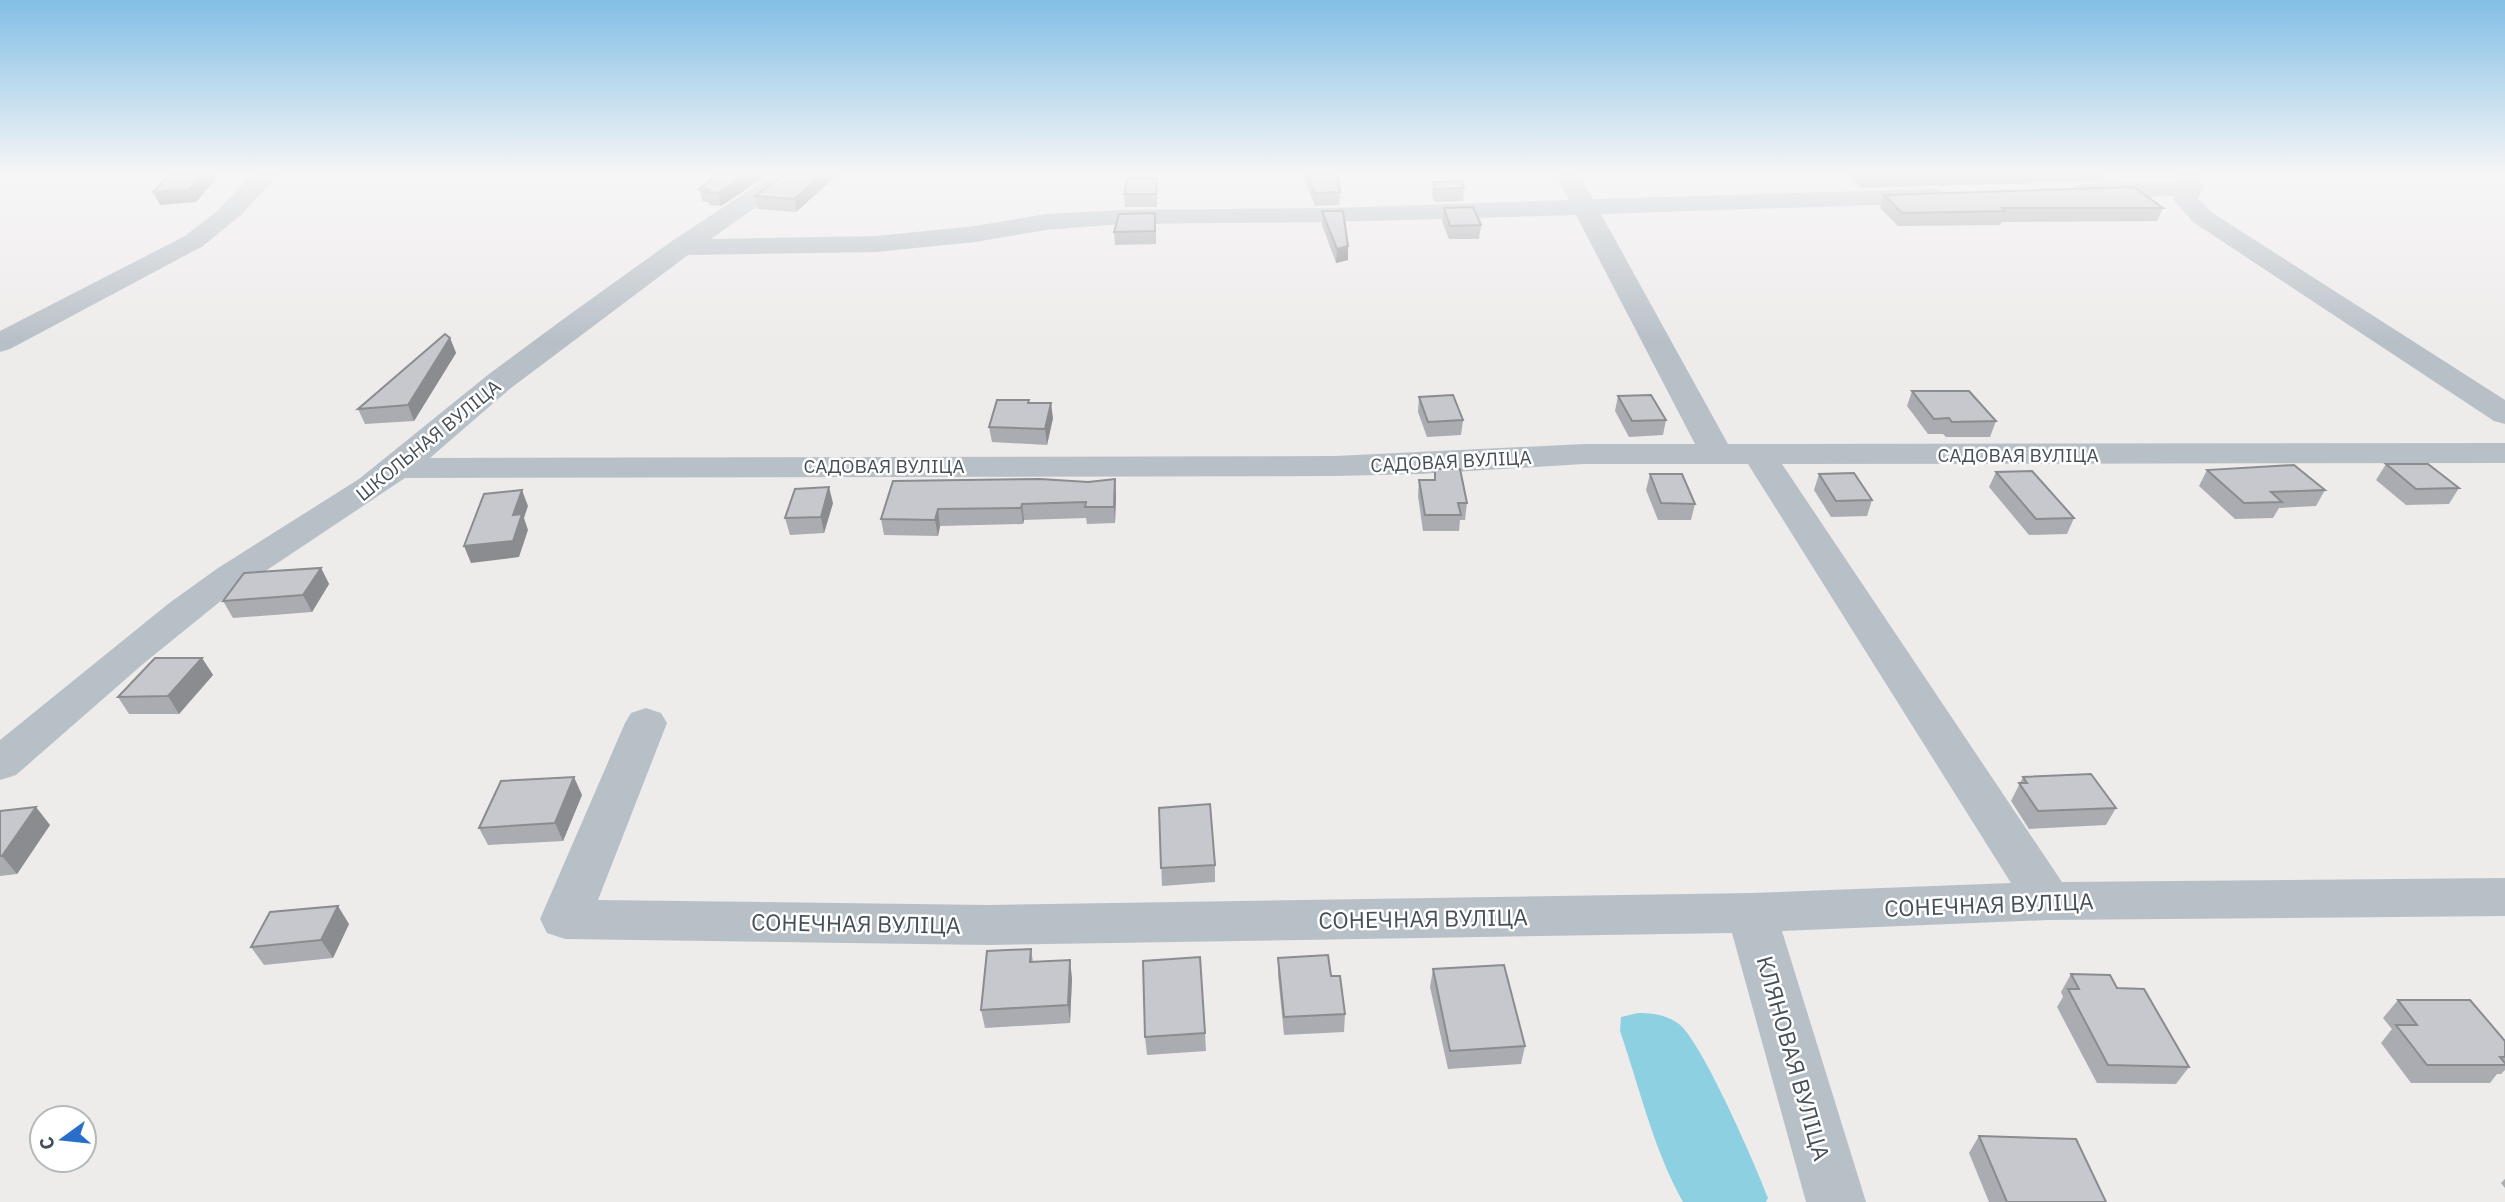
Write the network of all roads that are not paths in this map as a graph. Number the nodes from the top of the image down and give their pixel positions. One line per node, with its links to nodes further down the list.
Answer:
1 (214, 228): 7 (street)
2 (709, 228): 6 (street, ШКОЛЬНАЯ ВУЛІЦА)
3 (1010, 228): 6 (street)
4 (1597, 228): 10 (street)
5 (2221, 228): 8 (street)
6 (681, 247): 12 (street, ШКОЛЬНАЯ ВУЛІЦА)
7 (0, 342)
8 (2505, 414)
9 (2505, 453): 11 (street, САДОВАЯ ВУЛІЦА)
10 (1717, 455): 11 (street, САДОВАЯ ВУЛІЦА); 12 (street, САДОВАЯ ВУЛІЦА)
11 (1759, 455): 15 (street)
12 (397, 468): 14 (street, ШКОЛЬНАЯ ВУЛІЦА)
13 (646, 723): 17 (street, СОНЕЧНАЯ ВУЛІЦА)
14 (0, 764)
15 (2048, 901): 16 (street, СОНЕЧНАЯ ВУЛІЦА); 17 (street, СОНЕЧНАЯ ВУЛІЦА)
16 (2501, 902)
17 (1751, 913): 18 (street, КЛЯНОВАЯ ВУЛІЦА)
18 (1836, 1202)

